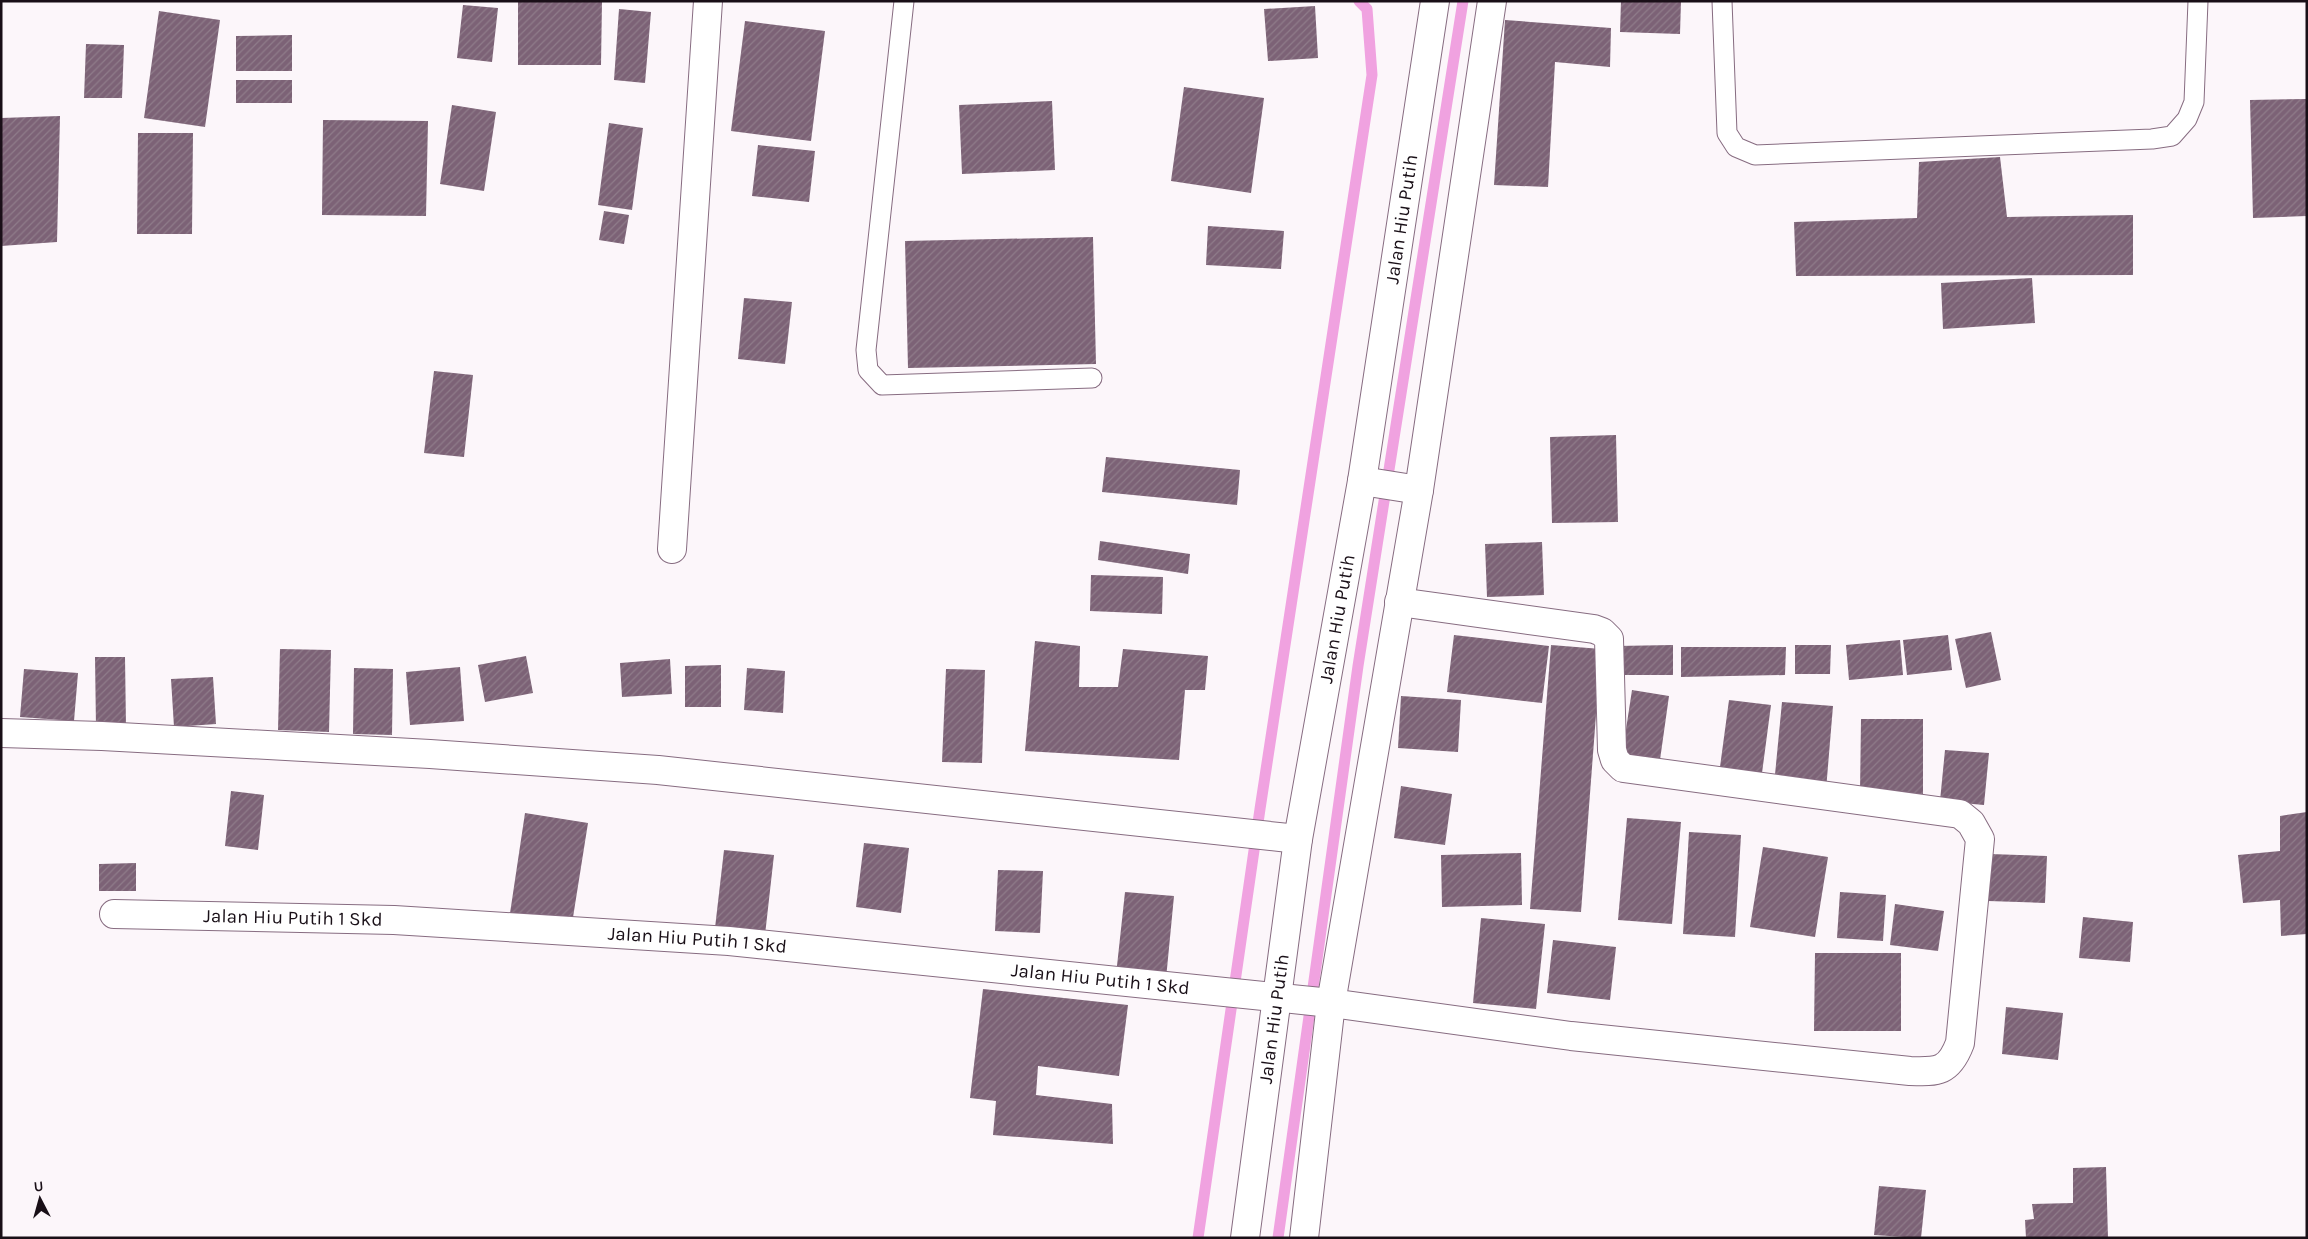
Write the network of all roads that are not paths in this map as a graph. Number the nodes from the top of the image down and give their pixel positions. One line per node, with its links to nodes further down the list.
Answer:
1 (708, 1): 10 (street)
2 (904, 1): 7 (lane)
3 (1435, 1): 8 (street, Jalan Hiu Putih)
4 (1492, 1): 9 (street)
5 (1722, 1): 6 (lane)
6 (2198, 1)
7 (1092, 378)
8 (1362, 481): 9 (street); 13 (street, Jalan Hiu Putih)
9 (1419, 490): 11 (street)
10 (672, 549)
11 (1400, 602): 16 (street); 16 (street, Jalan Hiu Putih 1 Skd)
12 (1, 734): 13 (street)
13 (1298, 839): 15 (street, Jalan Hiu Putih)
14 (114, 914): 15 (street, Jalan Hiu Putih 1 Skd)
15 (1278, 998): 16 (street, Jalan Hiu Putih 1 Skd); 17 (street, Jalan Hiu Putih)
16 (1332, 1004): 18 (street)
17 (1245, 1238)
18 (1304, 1238)

